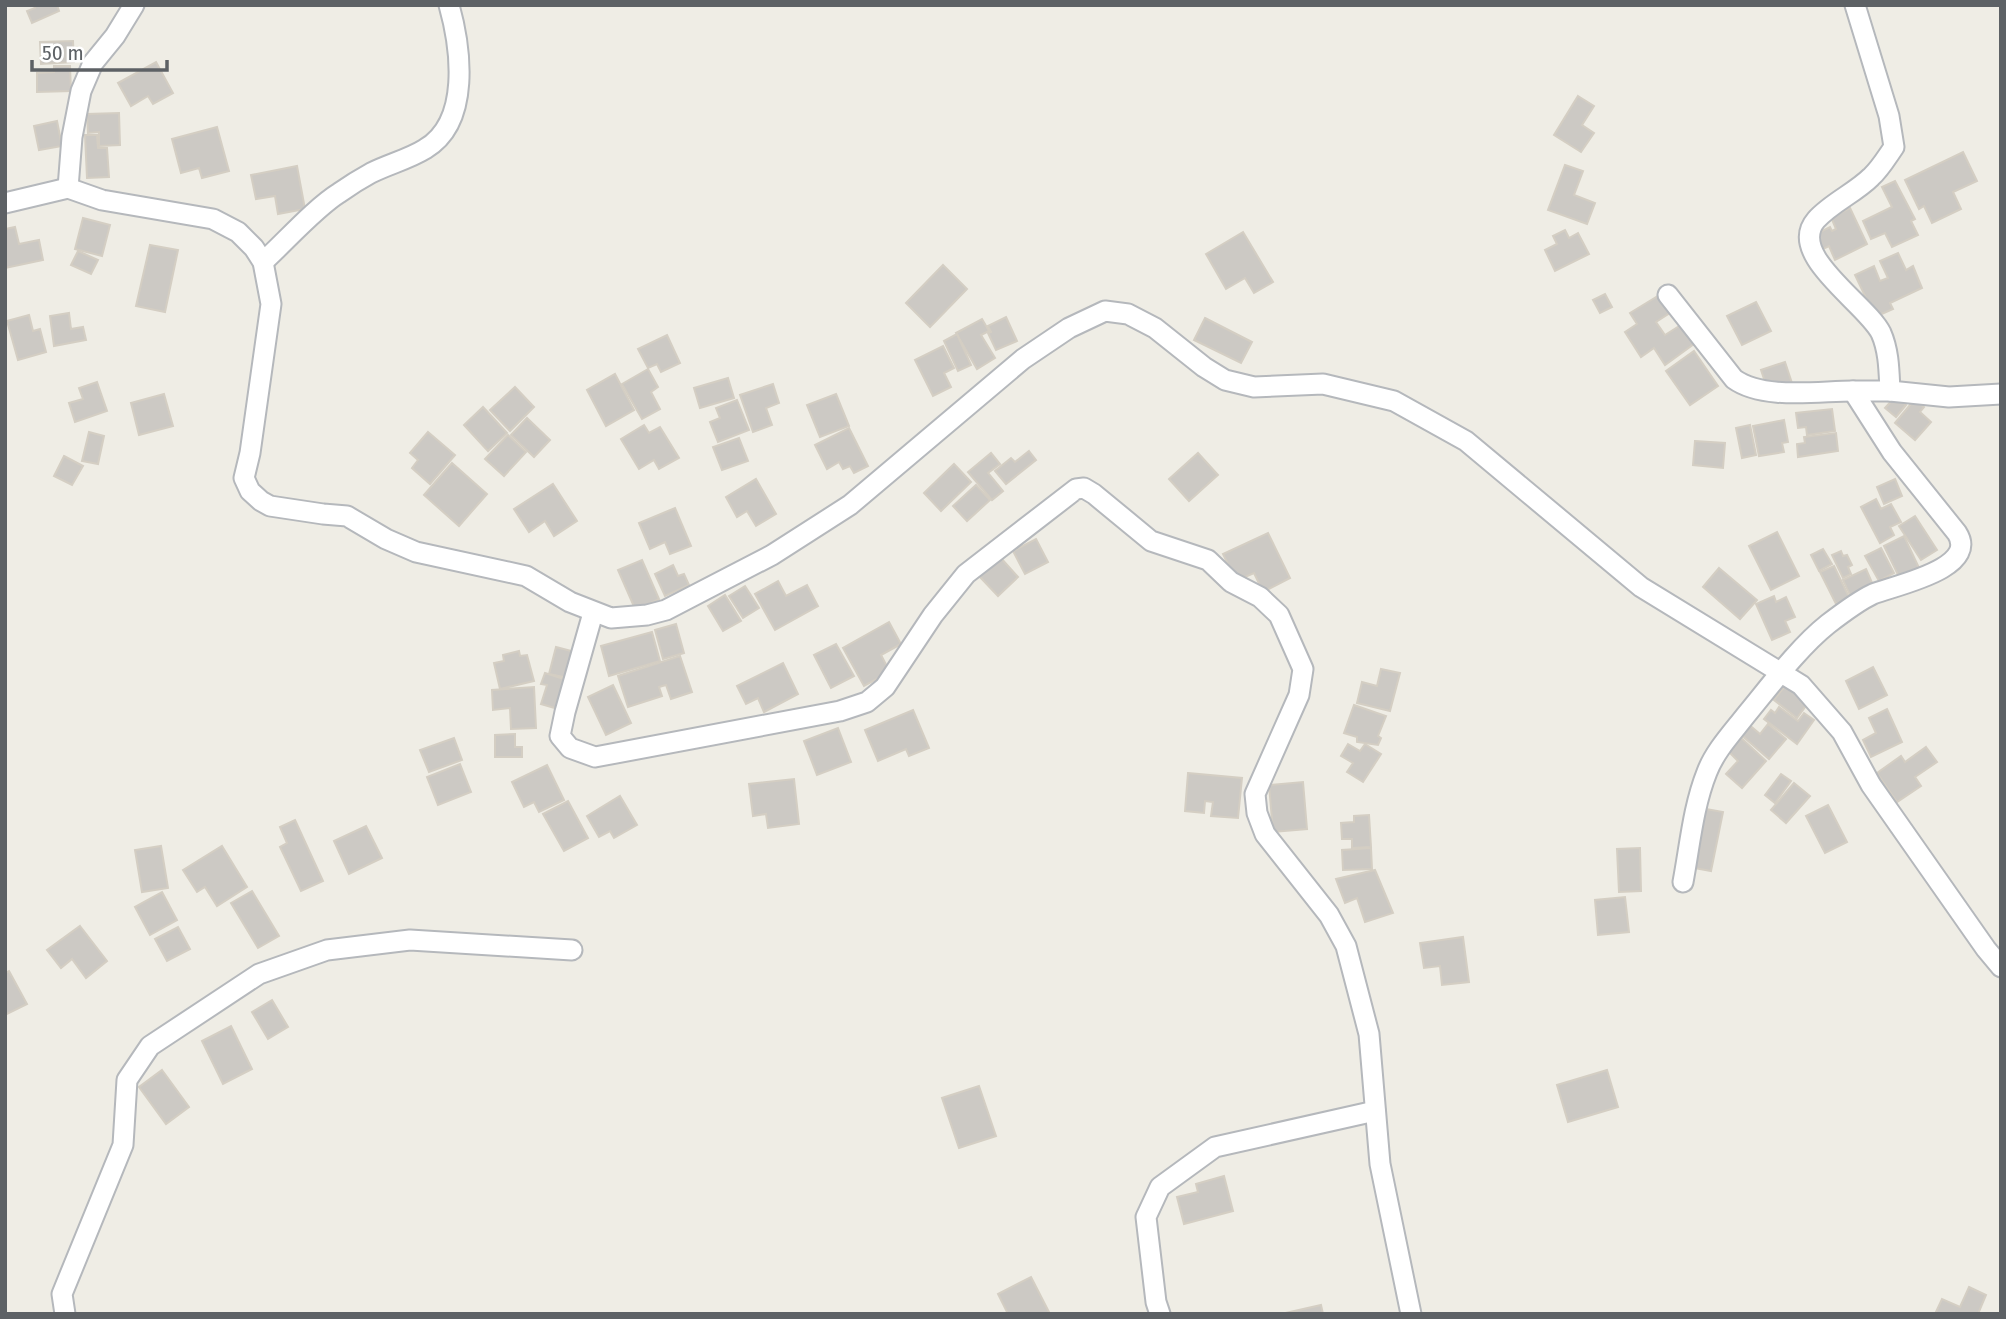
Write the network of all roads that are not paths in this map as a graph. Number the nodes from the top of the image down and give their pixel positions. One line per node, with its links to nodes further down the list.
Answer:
1 (134, 5): 4 (street)
2 (449, 5): 6 (street)
3 (1855, 5): 9 (street)
4 (68, 188): 5 (street); 6 (street)
5 (5, 203)
6 (263, 262): 11 (street)
7 (1668, 295): 8 (street)
8 (1853, 391): 9 (street); 12 (street)
9 (1890, 391): 10 (street)
10 (2001, 394)
11 (593, 612): 12 (street); 16 (street)
12 (1780, 673): 13 (street); 15 (street)
13 (1684, 882)
14 (572, 950): 17 (street)
15 (2001, 967)
16 (1375, 1111): 18 (street); 19 (street)
17 (65, 1314)
18 (1160, 1314)
19 (1411, 1314)

